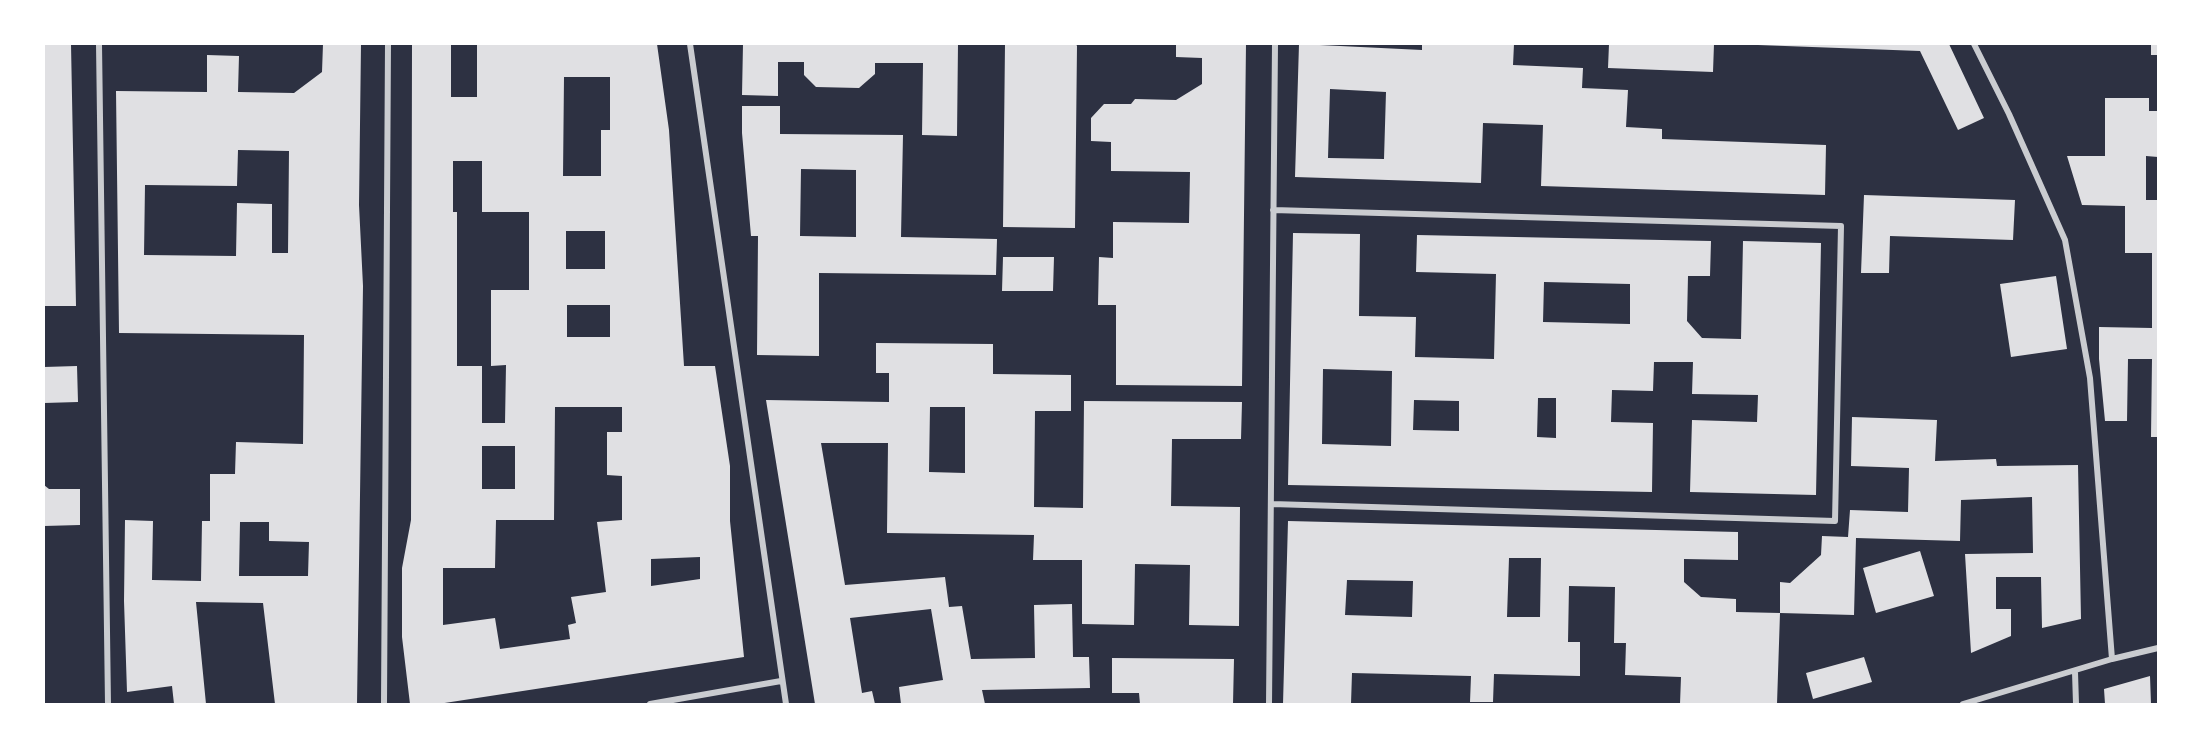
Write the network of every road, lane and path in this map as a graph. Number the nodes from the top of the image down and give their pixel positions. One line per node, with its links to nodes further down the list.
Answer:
1 (99, 44): 12 (street)
2 (388, 44): 13 (street)
3 (690, 44): 11 (street)
4 (1275, 44): 6 (street)
5 (1974, 44): 9 (street)
6 (1273, 210): 7 (street); 7 (street)
7 (1272, 504): 16 (street)
8 (2158, 648): 9 (street)
9 (2112, 659): 10 (street)
10 (2075, 672): 17 (street); 18 (street)
11 (781, 681): 14 (street); 15 (street)
12 (108, 705)
13 (384, 705)
14 (650, 705)
15 (786, 705)
16 (1269, 705)
17 (1964, 705)
18 (2076, 705)

